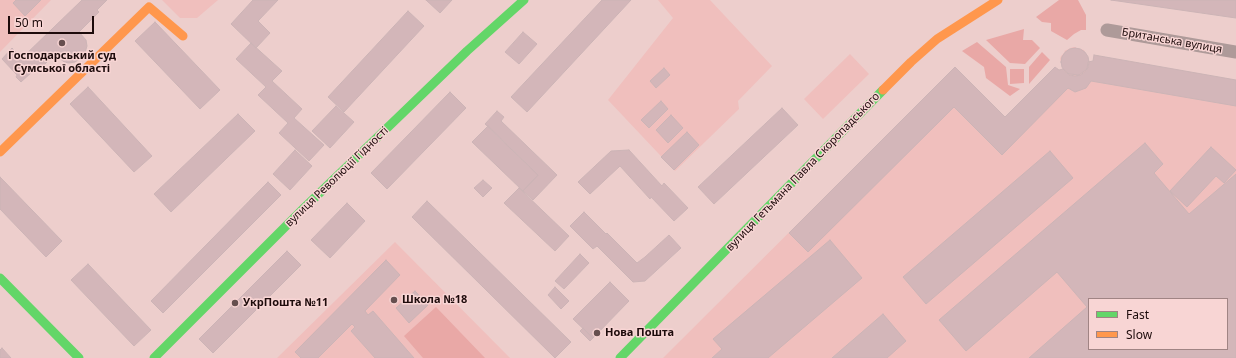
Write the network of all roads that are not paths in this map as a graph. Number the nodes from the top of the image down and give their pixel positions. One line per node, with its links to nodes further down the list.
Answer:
1 (524, 0): 9 (street, вулиця Революції Гідності)
2 (998, 0): 10 (street, вулиця Гетьмана Павла Скоропадського)
3 (1107, 30): 5 (street, Британська вулиця)
4 (183, 36): 6 (street)
5 (1236, 52)
6 (0, 152)
7 (0, 278): 8 (street)
8 (79, 358)
9 (154, 358)
10 (620, 358)

